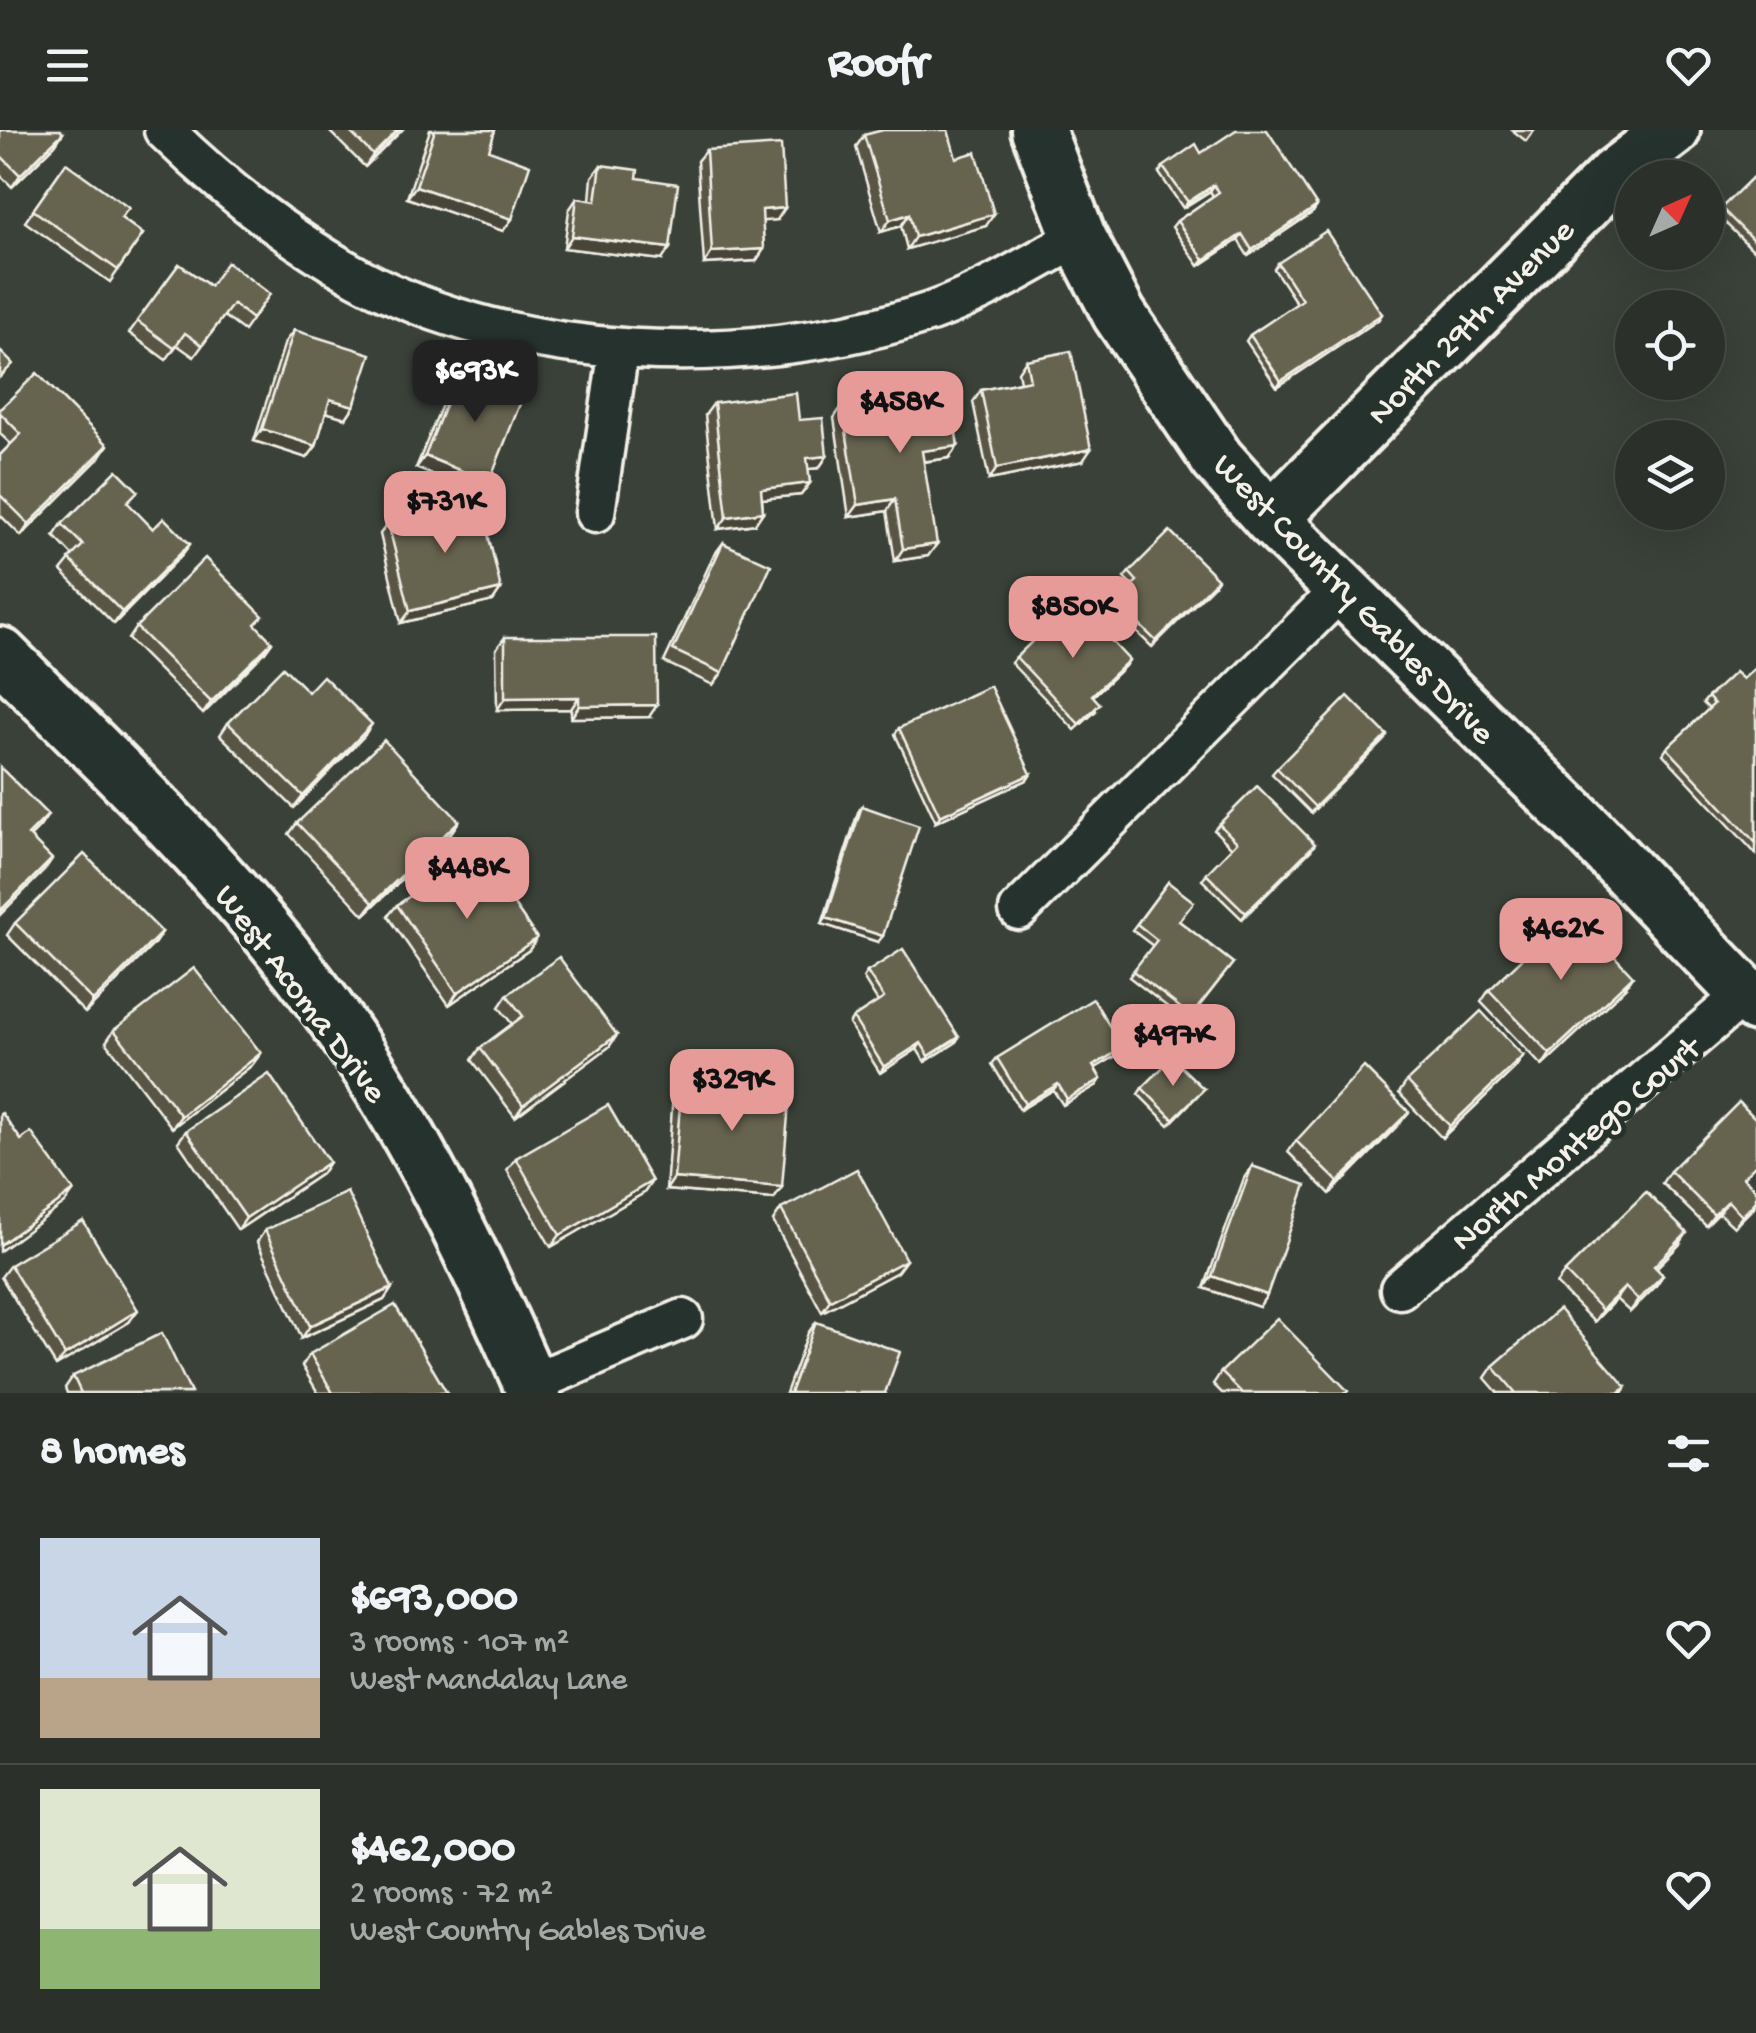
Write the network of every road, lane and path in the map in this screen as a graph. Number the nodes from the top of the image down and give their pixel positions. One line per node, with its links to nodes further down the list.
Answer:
1 (164, 130): 5 (street)
2 (1038, 130): 4 (street, West Country Gables Drive)
3 (1674, 130): 7 (street, North 29th Avenue)
4 (1079, 238): 5 (street); 7 (street, West Country Gables Drive)
5 (618, 348): 6 (street)
6 (596, 513)
7 (1271, 518): 8 (street, West Country Gables Drive)
8 (1342, 589): 10 (street); 11 (street, West Country Gables Drive)
9 (0, 654): 14 (street, West Acoma Drive)
10 (1019, 910)
11 (1751, 999): 12 (street, North Montego Court)
12 (1400, 1289)
13 (683, 1319): 14 (street, West Acoma Drive)
14 (532, 1389)

